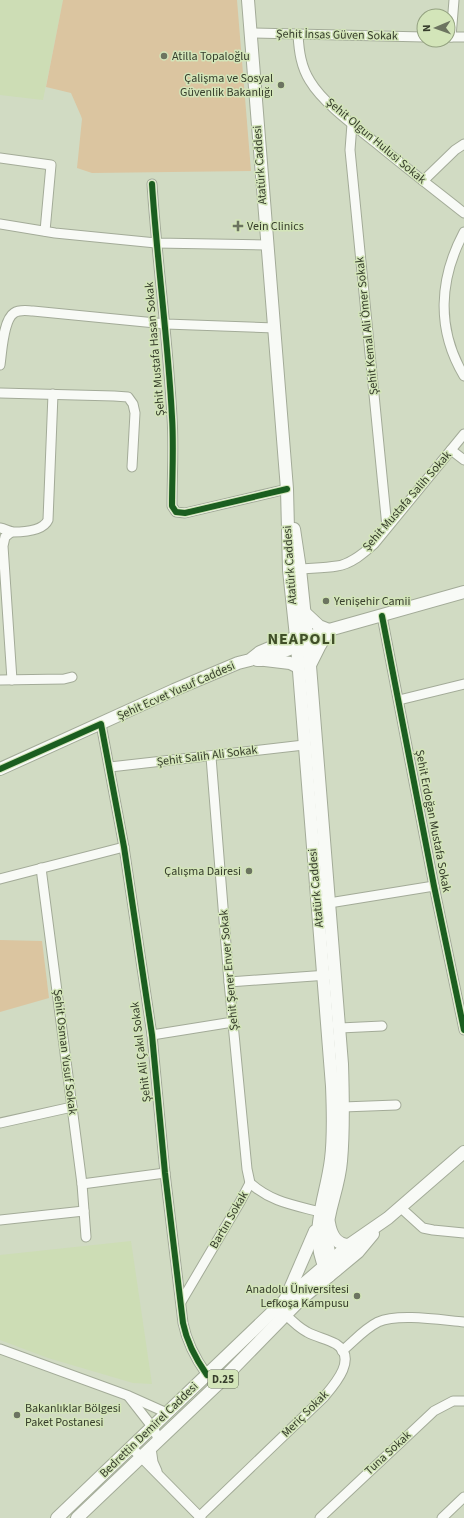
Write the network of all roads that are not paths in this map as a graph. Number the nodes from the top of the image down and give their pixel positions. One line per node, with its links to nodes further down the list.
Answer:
1 (248, 0): 2 (main road, Atatürk Caddesi)
2 (250, 33): 3 (street, Şehit İnsas Güven Sokak); 15 (main road, Atatürk Caddesi)
3 (298, 35): 4 (street, Şehit İnsas Güven Sokak); 5 (street, Şehit Olgun Hulusi Sokak)
4 (416, 37)
5 (352, 124): 8 (street, Şehit Olgun Hulusi Sokak); 27 (street, Şehit Kemal Ali Ömer Sokak)
6 (464, 144): 8 (street)
7 (0, 158): 12 (street)
8 (423, 181): 10 (street, Şehit Olgun Hulusi Sokak)
9 (152, 184): 14 (street, Şehit Mustafa Hasan Sokak)
10 (464, 213)
11 (0, 224): 12 (street)
12 (45, 231): 14 (street)
13 (464, 232): 19 (street)
14 (156, 243): 15 (street); 16 (street, Şehit Mustafa Hasan Sokak)
15 (267, 245): 17 (main road, Atatürk Caddesi)
16 (166, 324): 17 (street); 18 (street); 26 (street, Şehit Mustafa Hasan Sokak)
17 (275, 328): 26 (main road, Atatürk Caddesi)
18 (0, 365)
19 (464, 376)
20 (0, 393): 21 (street)
21 (53, 394): 25 (street); 29 (street)
22 (464, 434): 23 (street, Şehit Mustafa Salih Sokak)
23 (451, 450): 24 (street); 27 (street, Şehit Mustafa Salih Sokak)
24 (464, 460)
25 (132, 467)
26 (287, 493): 30 (main road, Atatürk Caddesi); 32 (main road, Atatürk Caddesi)
27 (387, 527): 30 (street, Şehit Mustafa Salih Sokak)
28 (0, 528): 29 (street)
29 (12, 532): 41 (street)
30 (300, 569): 32 (main road, Atatürk Caddesi)
31 (464, 592): 33 (main road, Şehit Ecvet Yusuf Caddesi)
32 (299, 611): 34 (main road); 35 (main road, Atatürk Caddesi); 36 (main road)
33 (382, 616): 34 (main road, Şehit Ecvet Yusuf Caddesi); 43 (street, Şehit Erdoğan Mustafa Sokak)
34 (329, 630): 35 (main road, Şehit Ecvet Yusuf Caddesi); 38 (main road)
35 (300, 640): 36 (main road, Şehit Ecvet Yusuf Caddesi); 37 (main road); 38 (main road, Atatürk Caddesi)
36 (275, 645): 37 (main road, Şehit Ecvet Yusuf Caddesi)
37 (256, 660): 38 (main road); 44 (main road, Şehit Ecvet Yusuf Caddesi)
38 (304, 667): 45 (main road, Atatürk Caddesi); 53 (main road, Atatürk Caddesi)
39 (72, 677): 41 (street)
40 (0, 680): 41 (street)
41 (12, 680)
42 (464, 684): 43 (street)
43 (399, 700): 52 (street, Şehit Erdoğan Mustafa Sokak)
44 (101, 724): 47 (main road, Şehit Ecvet Yusuf Caddesi); 48 (street, Şehit Ali Çakıl Sokak)
45 (304, 745): 46 (street, Şehit Salih Ali Sokak); 53 (main road, Atatürk Caddesi)
46 (211, 756): 48 (street, Şehit Salih Ali Sokak); 55 (street, Şehit Şener Enver Sokak)
47 (0, 768)
48 (110, 768): 49 (street, Şehit Ali Çakıl Sokak)
49 (124, 847): 50 (street); 60 (street, Şehit Ali Çakıl Sokak)
50 (41, 868): 51 (street); 62 (street, Şehit Osman Yusuf Sokak)
51 (0, 879)
52 (434, 886): 53 (street); 59 (street, Şehit Erdoğan Mustafa Sokak)
53 (323, 904): 54 (main road, Atatürk Caddesi)
54 (329, 975): 55 (street); 58 (main road, Atatürk Caddesi); 71 (main road, Atatürk Caddesi)
55 (230, 982): 56 (street, Şehit Şener Enver Sokak)
56 (233, 1022): 60 (street); 67 (street, Şehit Şener Enver Sokak)
57 (382, 1026): 58 (street)
58 (340, 1028): 63 (main road, Atatürk Caddesi)
59 (464, 1030)
60 (152, 1035): 66 (street, Şehit Ali Çakıl Sokak)
61 (396, 1105): 63 (street)
62 (72, 1107): 64 (street); 68 (street, Şehit Osman Yusuf Sokak)
63 (343, 1107): 71 (main road, Atatürk Caddesi)
64 (0, 1123)
65 (464, 1152): 69 (main road, Bedrettin Demirel Caddesi / D.25)
66 (165, 1173): 68 (street); 79 (street, Şehit Ali Çakıl Sokak)
67 (250, 1183): 71 (street, Bartın Sokak); 79 (street, Bartın Sokak)
68 (82, 1184): 70 (street, Şehit Osman Yusuf Sokak)
69 (401, 1208): 72 (main road, Bedrettin Demirel Caddesi / D.25); 75 (street)
70 (84, 1211): 73 (street); 76 (street, Şehit Osman Yusuf Sokak)
71 (324, 1215): 74 (main road, Atatürk Caddesi); 77 (main road); 78 (main road, Atatürk Caddesi)
72 (388, 1218): 77 (main road, Bedrettin Demirel Caddesi / D.25); 78 (main road, Bedrettin Demirel Caddesi / D.25)
73 (0, 1220)
74 (317, 1225): 78 (main road, Atatürk Caddesi); 80 (main road)
75 (464, 1233)
76 (86, 1237)
77 (350, 1245): 78 (main road, Bedrettin Demirel Caddesi / D.25)
78 (330, 1268): 80 (main road, Bedrettin Demirel Caddesi / D.25)
79 (181, 1302): 84 (street, Şehit Ali Çakıl Sokak)
80 (283, 1307): 83 (street); 84 (main road, Bedrettin Demirel Caddesi / D.25); 89 (main road, Bedrettin Demirel Caddesi / D.25)
81 (464, 1322): 83 (street)
82 (0, 1348): 85 (street)
83 (342, 1351): 94 (street, Meriç Sokak)
84 (207, 1375): 87 (main road, Bedrettin Demirel Caddesi / D.25)
85 (129, 1396): 87 (street); 88 (street)
86 (464, 1401): 97 (street, Tuna Sokak)
87 (167, 1413): 88 (main road, Bedrettin Demirel Caddesi / D.25)
88 (152, 1427): 89 (street); 90 (main road, Bedrettin Demirel Caddesi / D.25)
89 (155, 1444): 91 (main road, Bedrettin Demirel Caddesi / D.25); 92 (street)
90 (131, 1447): 91 (street); 95 (main road, Bedrettin Demirel Caddesi / D.25)
91 (141, 1457): 92 (street); 96 (main road, Bedrettin Demirel Caddesi / D.25)
92 (162, 1480): 94 (street)
93 (464, 1497): 98 (street)
94 (200, 1517)
95 (57, 1518)
96 (77, 1518)
97 (320, 1518)
98 (442, 1518)

